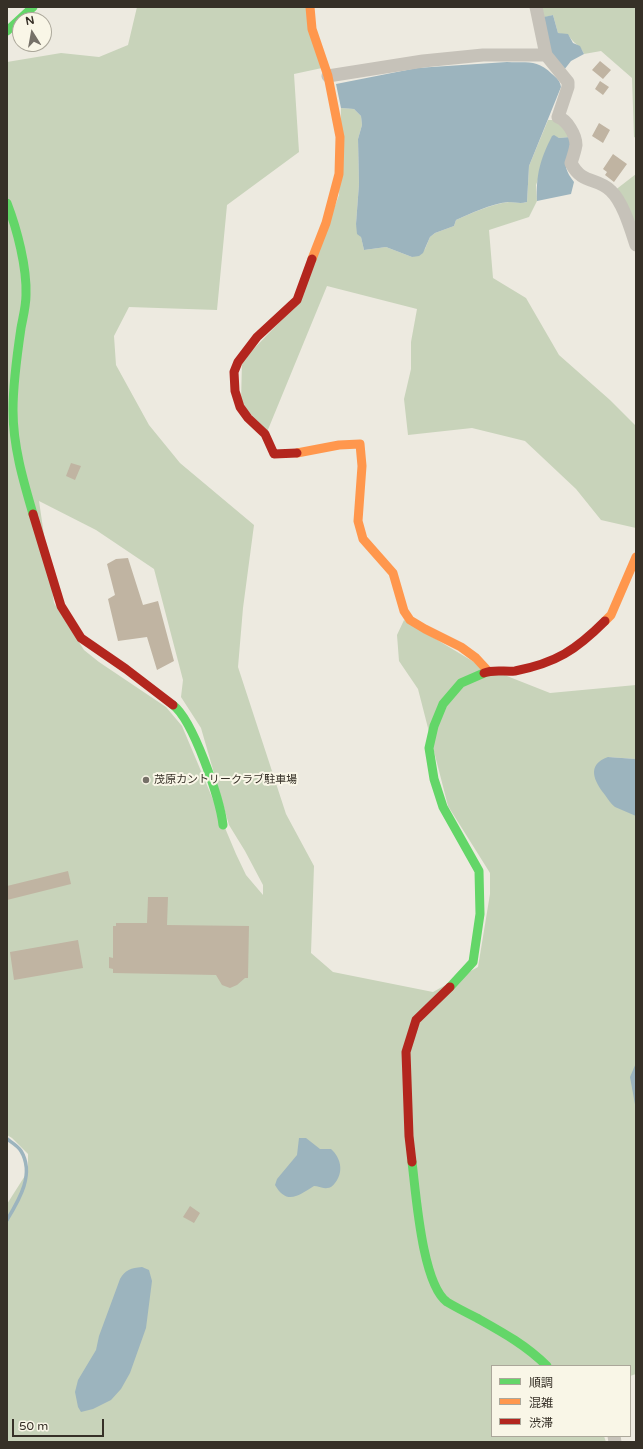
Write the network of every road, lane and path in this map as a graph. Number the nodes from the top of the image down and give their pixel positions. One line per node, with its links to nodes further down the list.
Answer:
1 (33, 7): 4 (street)
2 (310, 7): 6 (street)
3 (536, 7): 5 (street)
4 (7, 31)
5 (546, 55): 6 (street); 8 (street)
6 (328, 76): 10 (street)
7 (7, 203): 11 (street)
8 (636, 245)
9 (636, 557): 10 (street)
10 (488, 671): 12 (street)
11 (223, 825)
12 (546, 1365)

